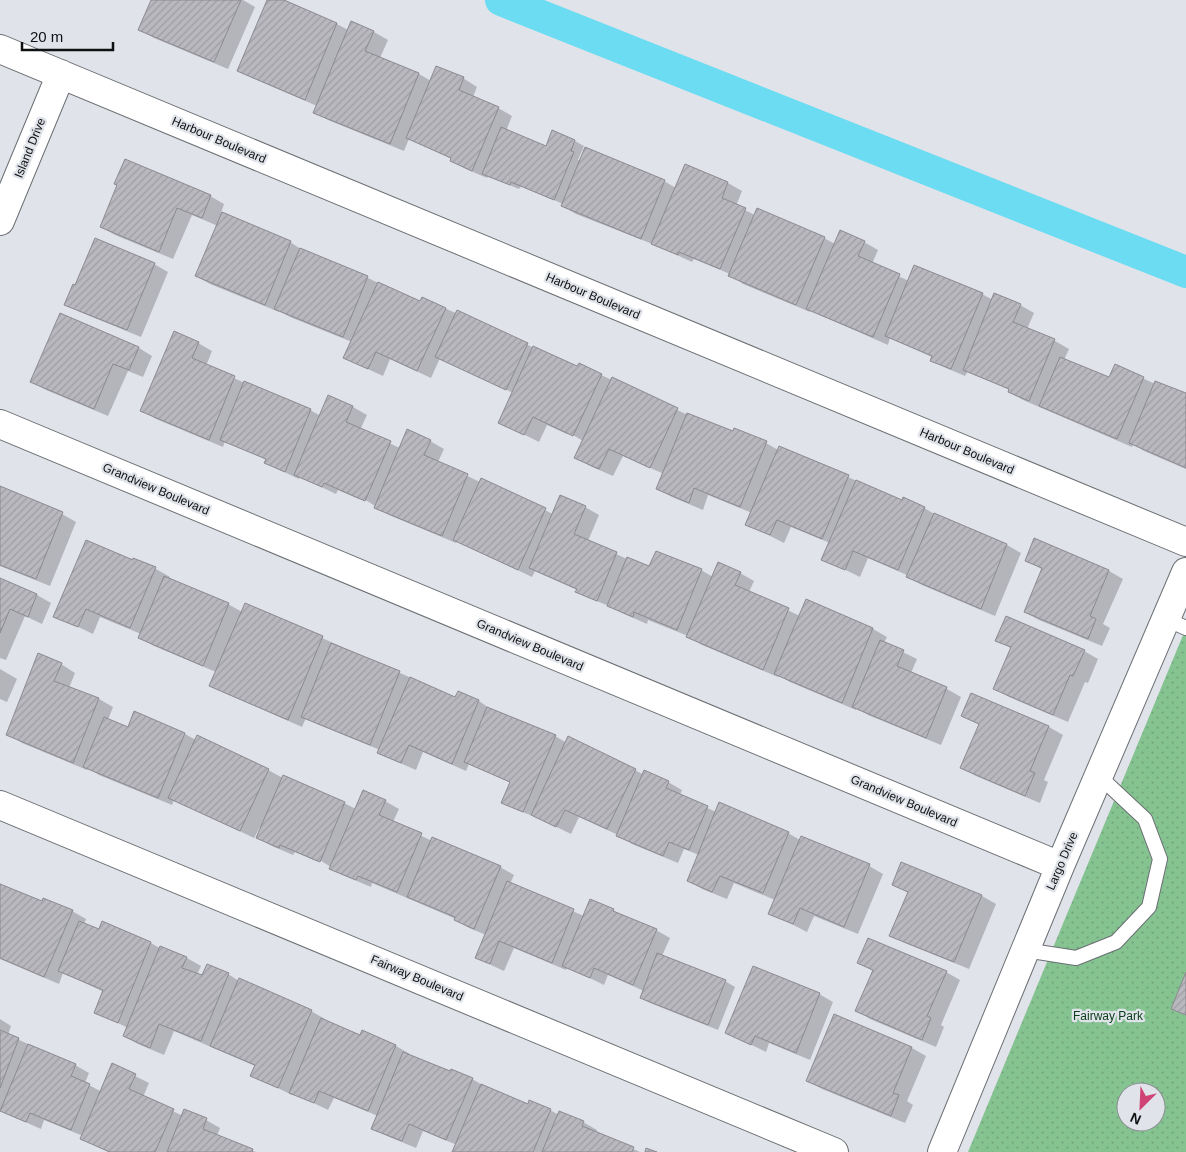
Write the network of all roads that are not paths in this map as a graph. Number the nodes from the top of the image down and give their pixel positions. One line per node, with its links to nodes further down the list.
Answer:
1 (0, 49): 2 (street, Harbour Boulevard)
2 (61, 74): 3 (street, Island Drive); 5 (street, Harbour Boulevard)
3 (0, 221)
4 (0, 424): 10 (street, Grandview Boulevard)
5 (1186, 542)
6 (1186, 572): 7 (street, Largo Drive)
7 (1176, 624): 8 (street, Largo Drive)
8 (1099, 776): 10 (street, Largo Drive); 11 (lane)
9 (0, 805): 12 (street, Fairway Boulevard)
10 (1060, 866): 11 (street, Largo Drive)
11 (1025, 950): 13 (street, Largo Drive)
12 (834, 1152)
13 (942, 1152)

